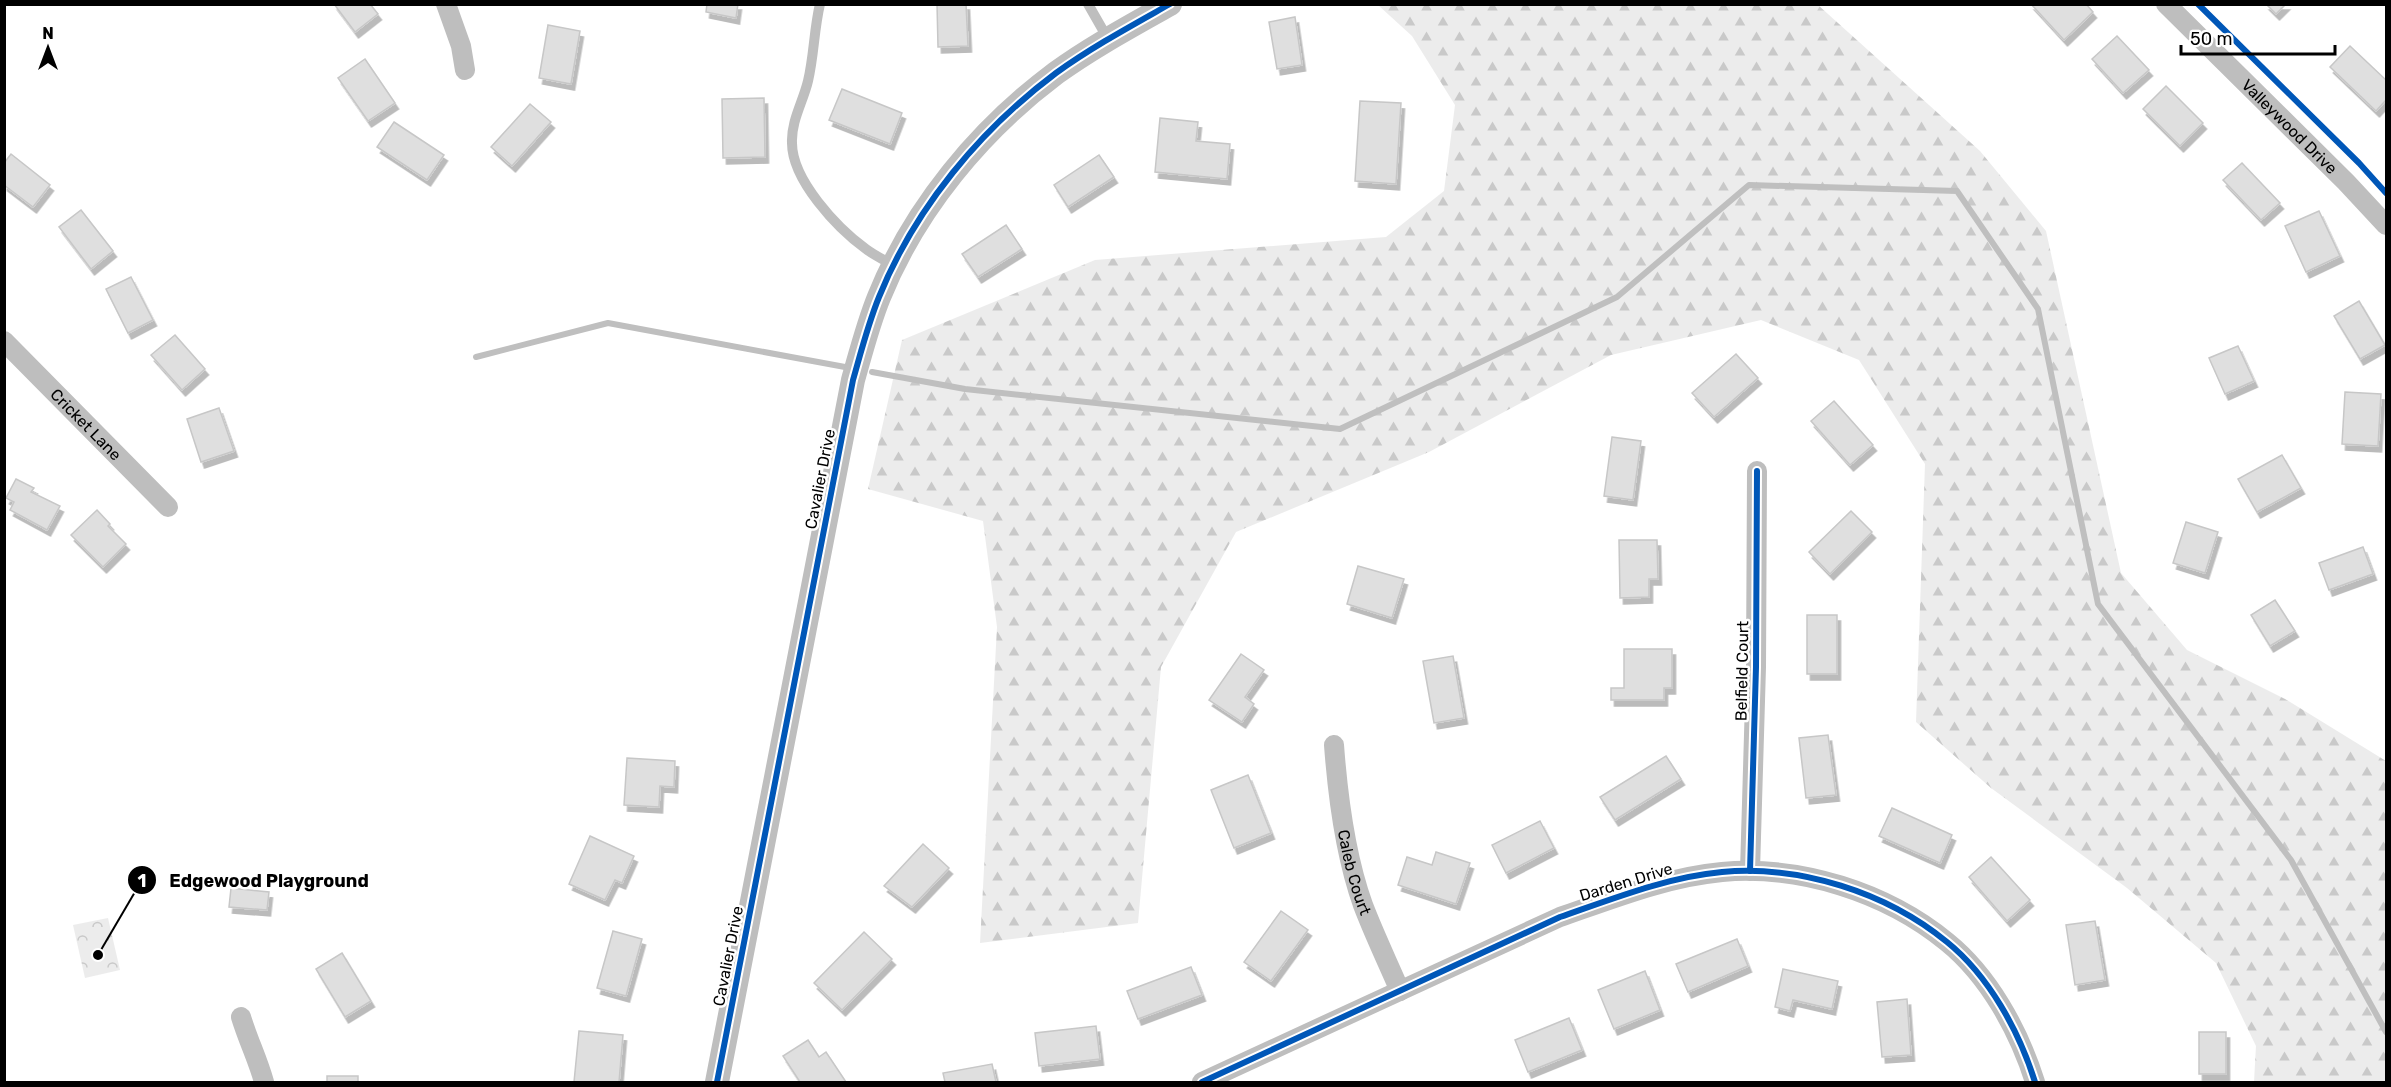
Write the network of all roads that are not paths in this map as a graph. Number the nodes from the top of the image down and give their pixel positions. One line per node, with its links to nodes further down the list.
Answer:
1 (446, 4): 7 (street)
2 (820, 4): 9 (lane)
3 (1088, 4): 6 (lane)
4 (1170, 4): 6 (street, Cavalier Drive)
5 (2166, 4): 8 (street, Valleywood Drive)
6 (1108, 39): 9 (street, Cavalier Drive)
7 (465, 70)
8 (2386, 225)
9 (893, 266): 18 (street, Cavalier Drive)
10 (4, 341): 12 (street, Cricket Lane)
11 (1757, 471): 14 (street, Belfield Court)
12 (168, 507)
13 (1334, 745): 15 (street, Caleb Court)
14 (1750, 871): 15 (street, Darden Drive); 20 (street, Darden Drive)
15 (1400, 991): 19 (street, Darden Drive)
16 (241, 1017): 17 (street)
17 (264, 1083)
18 (717, 1083)
19 (1202, 1083)
20 (2035, 1083)

